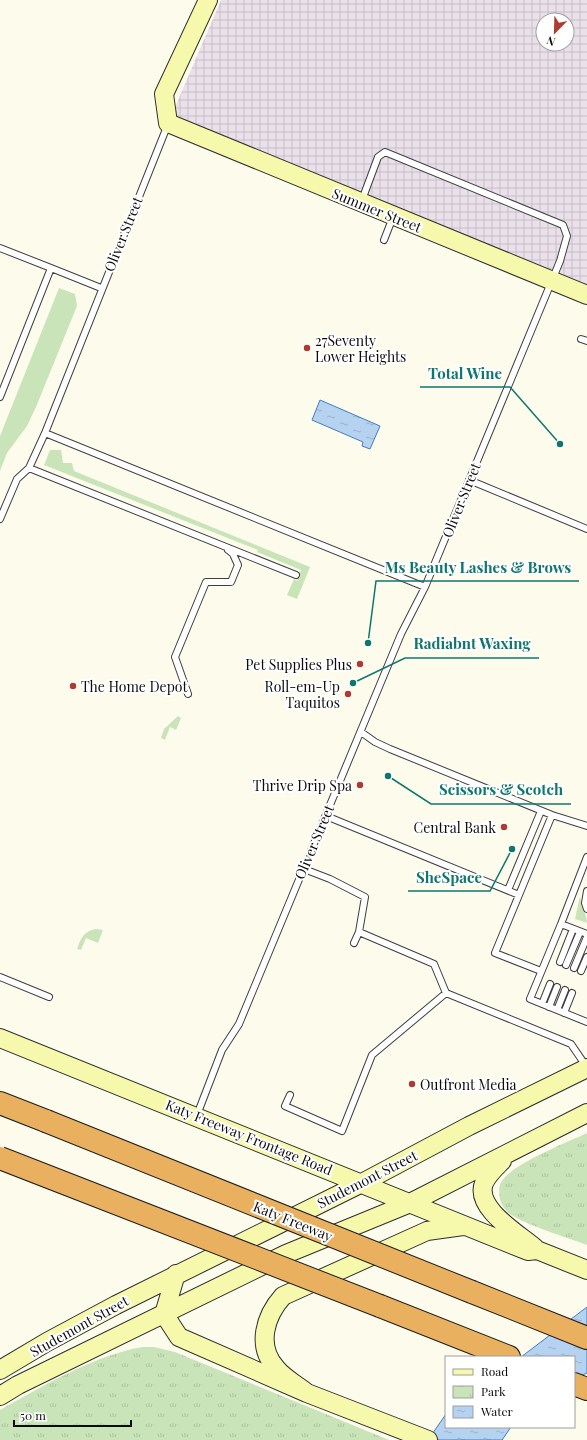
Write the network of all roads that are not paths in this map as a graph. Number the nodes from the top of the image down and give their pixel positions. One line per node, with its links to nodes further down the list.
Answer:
1 (208, 0): 2 (main road, Oliver Street)
2 (168, 123): 3 (main road, Summer Street); 9 (lane, Oliver Street)
3 (360, 203): 4 (main road, Summer Street); 8 (lane, Oliver Street)
4 (393, 217): 5 (lane); 8 (main road, Summer Street)
5 (384, 240)
6 (0, 248): 7 (lane)
7 (51, 268): 9 (lane); 11 (lane)
8 (552, 280): 10 (main road, Summer Street); 14 (lane, Oliver Street)
9 (101, 288): 12 (lane, Oliver Street)
10 (587, 295)
11 (0, 397)
12 (45, 433): 13 (lane, Oliver Street); 19 (lane)
13 (29, 468): 15 (lane, Oliver Street); 17 (lane)
14 (469, 480): 16 (lane); 19 (lane, Oliver Street)
15 (0, 519)
16 (587, 529)
17 (222, 545): 18 (lane); 20 (lane)
18 (296, 575)
19 (425, 587): 21 (lane, Oliver Street)
20 (188, 694)
21 (361, 732): 22 (lane); 24 (lane, Oliver Street)
22 (541, 811): 23 (lane); 28 (lane)
23 (552, 815): 25 (lane); 30 (lane)
24 (326, 816): 27 (lane, Oliver Street); 28 (lane)
25 (587, 826)
26 (586, 861): 32 (lane)
27 (304, 869): 34 (lane); 62 (lane, Oliver Street)
28 (508, 890): 30 (lane)
29 (587, 891): 31 (lane)
30 (519, 895): 42 (lane)
31 (587, 909)
32 (561, 924): 33 (lane); 42 (lane)
33 (572, 929): 35 (lane); 39 (lane)
34 (359, 932): 37 (lane); 48 (lane)
35 (580, 932): 36 (lane); 40 (lane)
36 (587, 935): 41 (lane)
37 (354, 943)
38 (587, 957): 43 (lane)
39 (560, 962)
40 (566, 965)
41 (574, 968)
42 (541, 971): 51 (lane)
43 (581, 971)
44 (0, 977): 50 (lane)
45 (550, 984): 51 (lane)
46 (557, 987): 52 (lane)
47 (565, 990): 53 (lane)
48 (446, 993): 57 (lane); 58 (lane)
49 (572, 993): 54 (lane)
50 (49, 997)
51 (542, 1004): 52 (lane)
52 (549, 1007): 53 (lane)
53 (557, 1010): 54 (lane)
54 (564, 1013): 55 (lane)
55 (587, 1022)
56 (0, 1038): 62 (main road, Katy Freeway Frontage Road)
57 (587, 1068): 66 (main road, Studemont Street)
58 (290, 1095)
59 (0, 1103): 63 (highway, Katy Freeway)
60 (587, 1113): 64 (main road, Studemont Street)
61 (0, 1116): 63 (highway)
62 (197, 1116): 66 (main road, Katy Freeway Frontage Road)
63 (46, 1121): 72 (highway, Katy Freeway, bridge)
64 (511, 1153): 67 (main road, Studemont Street); 69 (main road)
65 (0, 1158): 76 (highway, bridge)
66 (362, 1183): 67 (main road, Katy Freeway Frontage Road); 71 (main road, Studemont Street)
67 (408, 1204): 68 (main road, Katy Freeway Frontage Road); 73 (main road, Studemont Street)
68 (466, 1226): 69 (main road, Katy Freeway Frontage Road); 80 (main road)
69 (537, 1250): 70 (main road, Katy Freeway Frontage Road)
70 (587, 1270)
71 (176, 1274): 73 (main road); 77 (main road, Studemont Street)
72 (472, 1292): 74 (highway); 75 (highway, Katy Freeway)
73 (164, 1314): 80 (main road); 81 (main road, Studemont Street)
74 (587, 1326)
75 (587, 1338)
76 (506, 1356)
77 (0, 1370)
78 (575, 1384): 79 (highway)
79 (587, 1389)
80 (307, 1393): 82 (main road)
81 (0, 1396)
82 (428, 1440)

